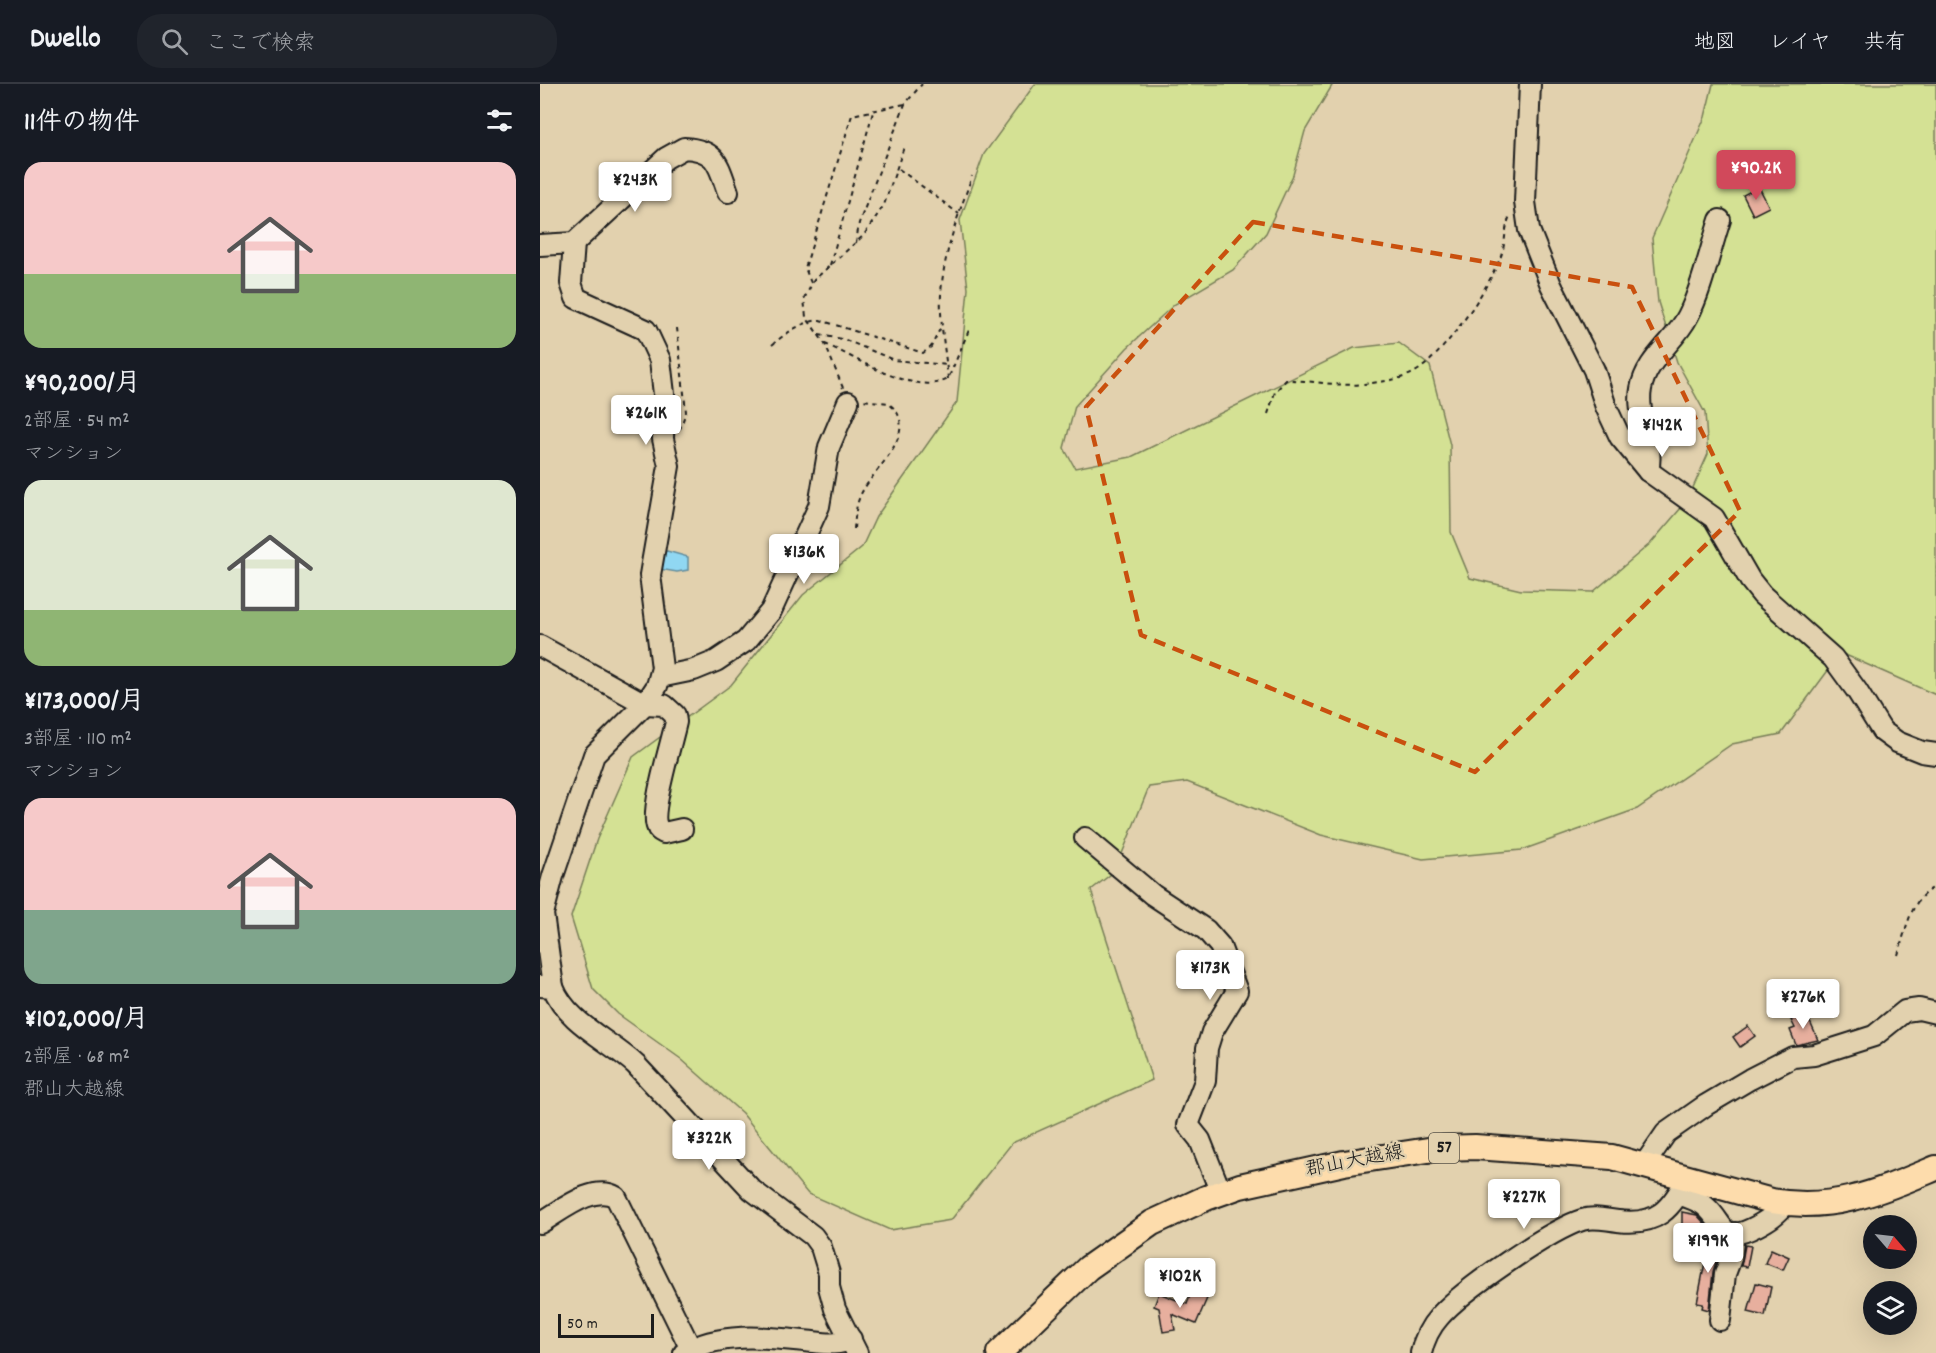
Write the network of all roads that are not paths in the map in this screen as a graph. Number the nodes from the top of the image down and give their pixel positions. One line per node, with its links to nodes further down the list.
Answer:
1 (1530, 84): 7 (street)
2 (728, 192): 4 (street)
3 (1720, 220): 7 (street)
4 (574, 243): 5 (street); 9 (street)
5 (540, 245)
6 (848, 402): 9 (street)
7 (1648, 471): 11 (street)
8 (540, 646): 10 (street)
9 (660, 677): 10 (street)
10 (645, 704): 12 (street); 14 (street)
11 (1936, 753)
12 (681, 829)
13 (1085, 838): 19 (street)
14 (547, 986): 24 (street)
15 (1936, 1013): 16 (street)
16 (1644, 1165): 18 (main road, 郡山大越線 / 57); 19 (main road, 郡山大越線 / 57)
17 (1936, 1168): 20 (main road, 郡山大越線 / 57)
18 (1684, 1186): 20 (main road, 郡山大越線 / 57); 22 (street); 27 (street)
19 (1221, 1192): 26 (main road, 郡山大越線 / 57)
20 (1786, 1203): 22 (street)
21 (540, 1223): 25 (street)
22 (1734, 1233): 23 (street)
23 (1720, 1320)
24 (854, 1346): 25 (street)
25 (688, 1351)
26 (999, 1353)
27 (1421, 1353)

